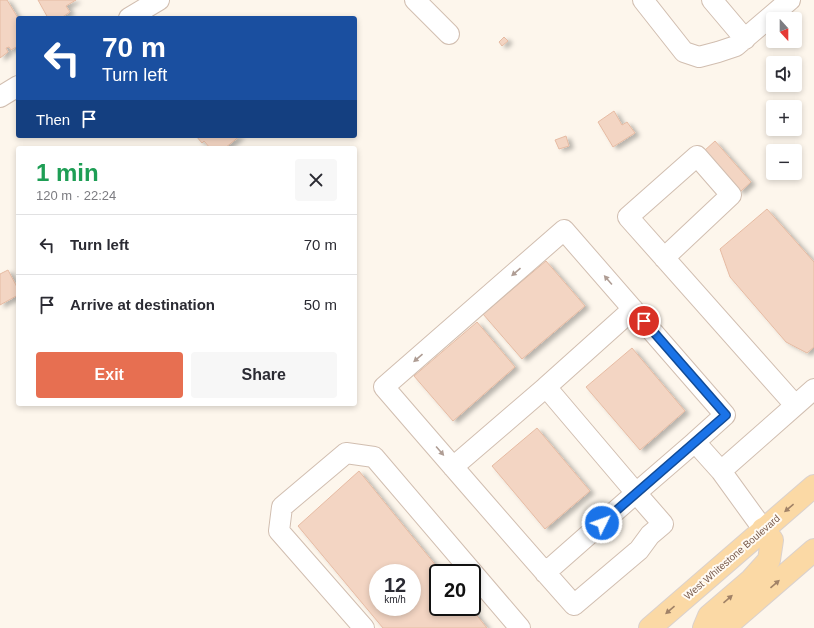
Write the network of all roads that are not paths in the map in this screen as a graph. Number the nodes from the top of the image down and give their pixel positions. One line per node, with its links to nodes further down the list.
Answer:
1 (415, 0): 5 (street)
2 (643, 0): 6 (street)
3 (712, 0): 6 (street)
4 (790, 0): 6 (street)
5 (449, 34)
6 (745, 39)
7 (16, 87): 8 (street)
8 (0, 97)
9 (664, 258): 9 (street); 13 (street)
10 (633, 309): 11 (street); 14 (street); 15 (street, one-way to 15)
11 (546, 387): 15 (street); 18 (street)
12 (814, 389): 13 (street)
13 (795, 405): 16 (street)
14 (695, 442): 16 (street); 18 (street)
15 (453, 467): 21 (street)
16 (721, 471): 19 (street)
17 (814, 486): 19 (main road, West Whitestone Boulevard, one-way to 19)
18 (636, 493): 21 (street); 21 (street)
19 (763, 529): 24 (main road, West Whitestone Boulevard, one-way to 24); 25 (main road, one-way to 19)
20 (814, 550): 26 (main road, one-way to 20)
21 (546, 573)
22 (364, 628): 23 (street)
23 (520, 628)
24 (650, 628)
25 (704, 628)
26 (724, 628)

